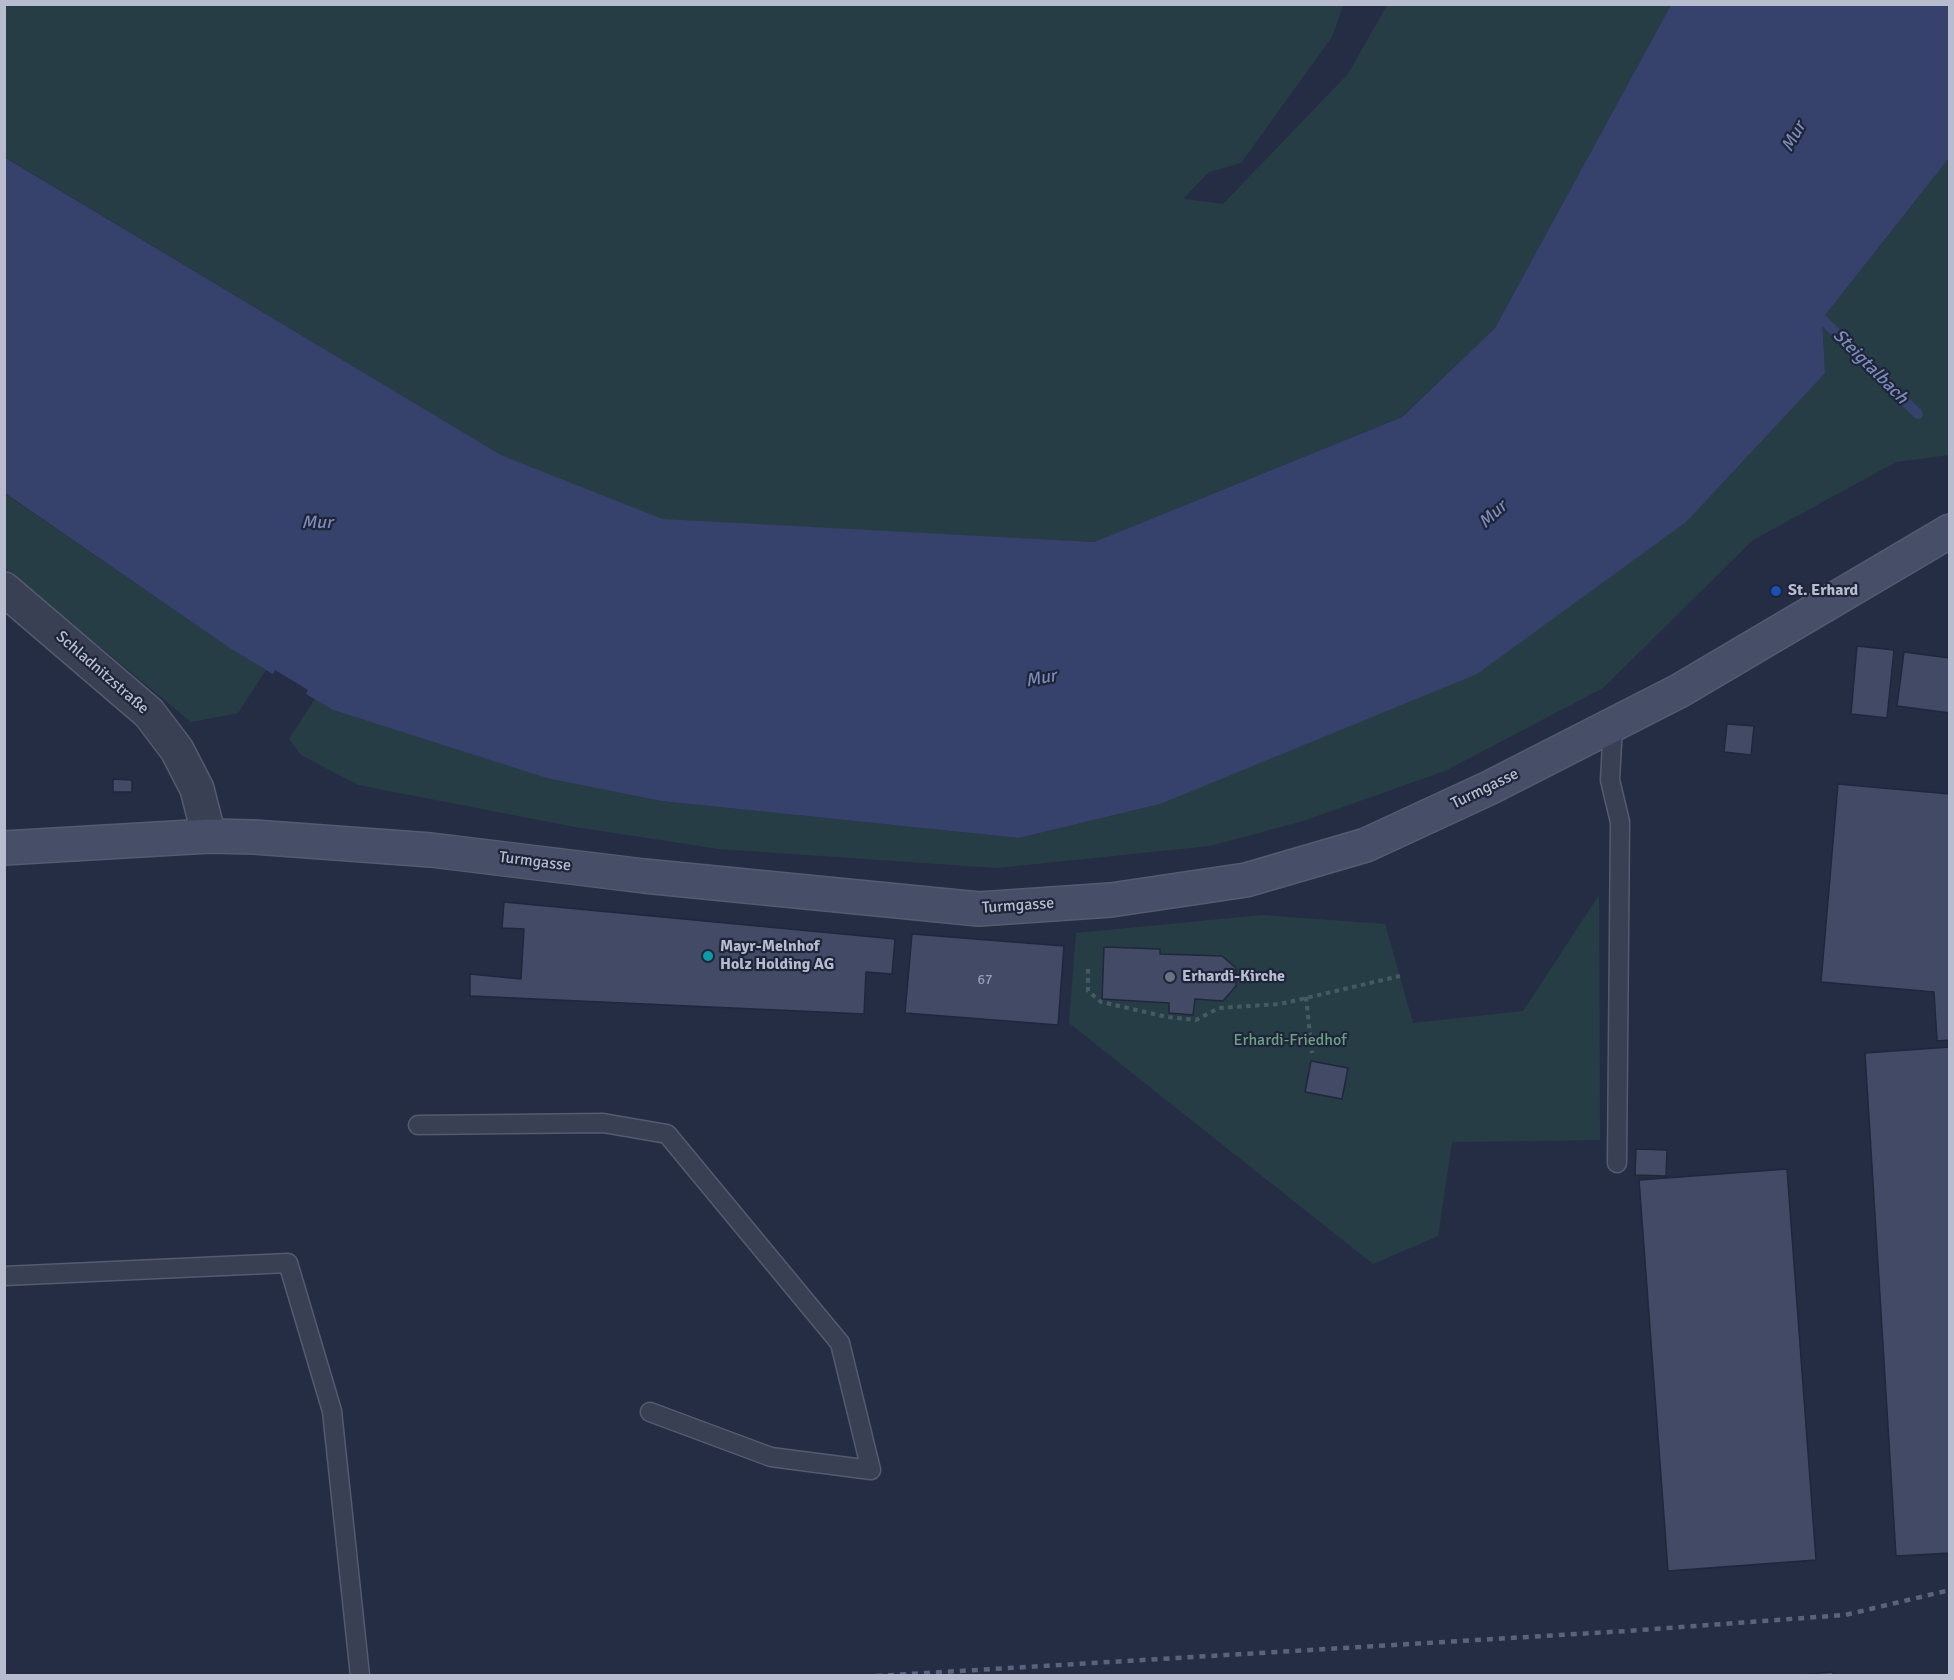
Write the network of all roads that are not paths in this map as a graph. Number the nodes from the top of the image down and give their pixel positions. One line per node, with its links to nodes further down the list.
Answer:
1 (1950, 531): 3 (main road, Turmgasse)
2 (4, 589): 4 (street, Schladnitzstraße)
3 (1613, 726): 4 (main road, Turmgasse); 7 (lane)
4 (209, 836): 5 (main road, Turmgasse)
5 (4, 848)
6 (418, 1125): 9 (lane)
7 (1617, 1163)
8 (4, 1276): 10 (lane)
9 (650, 1412)
10 (360, 1676)

